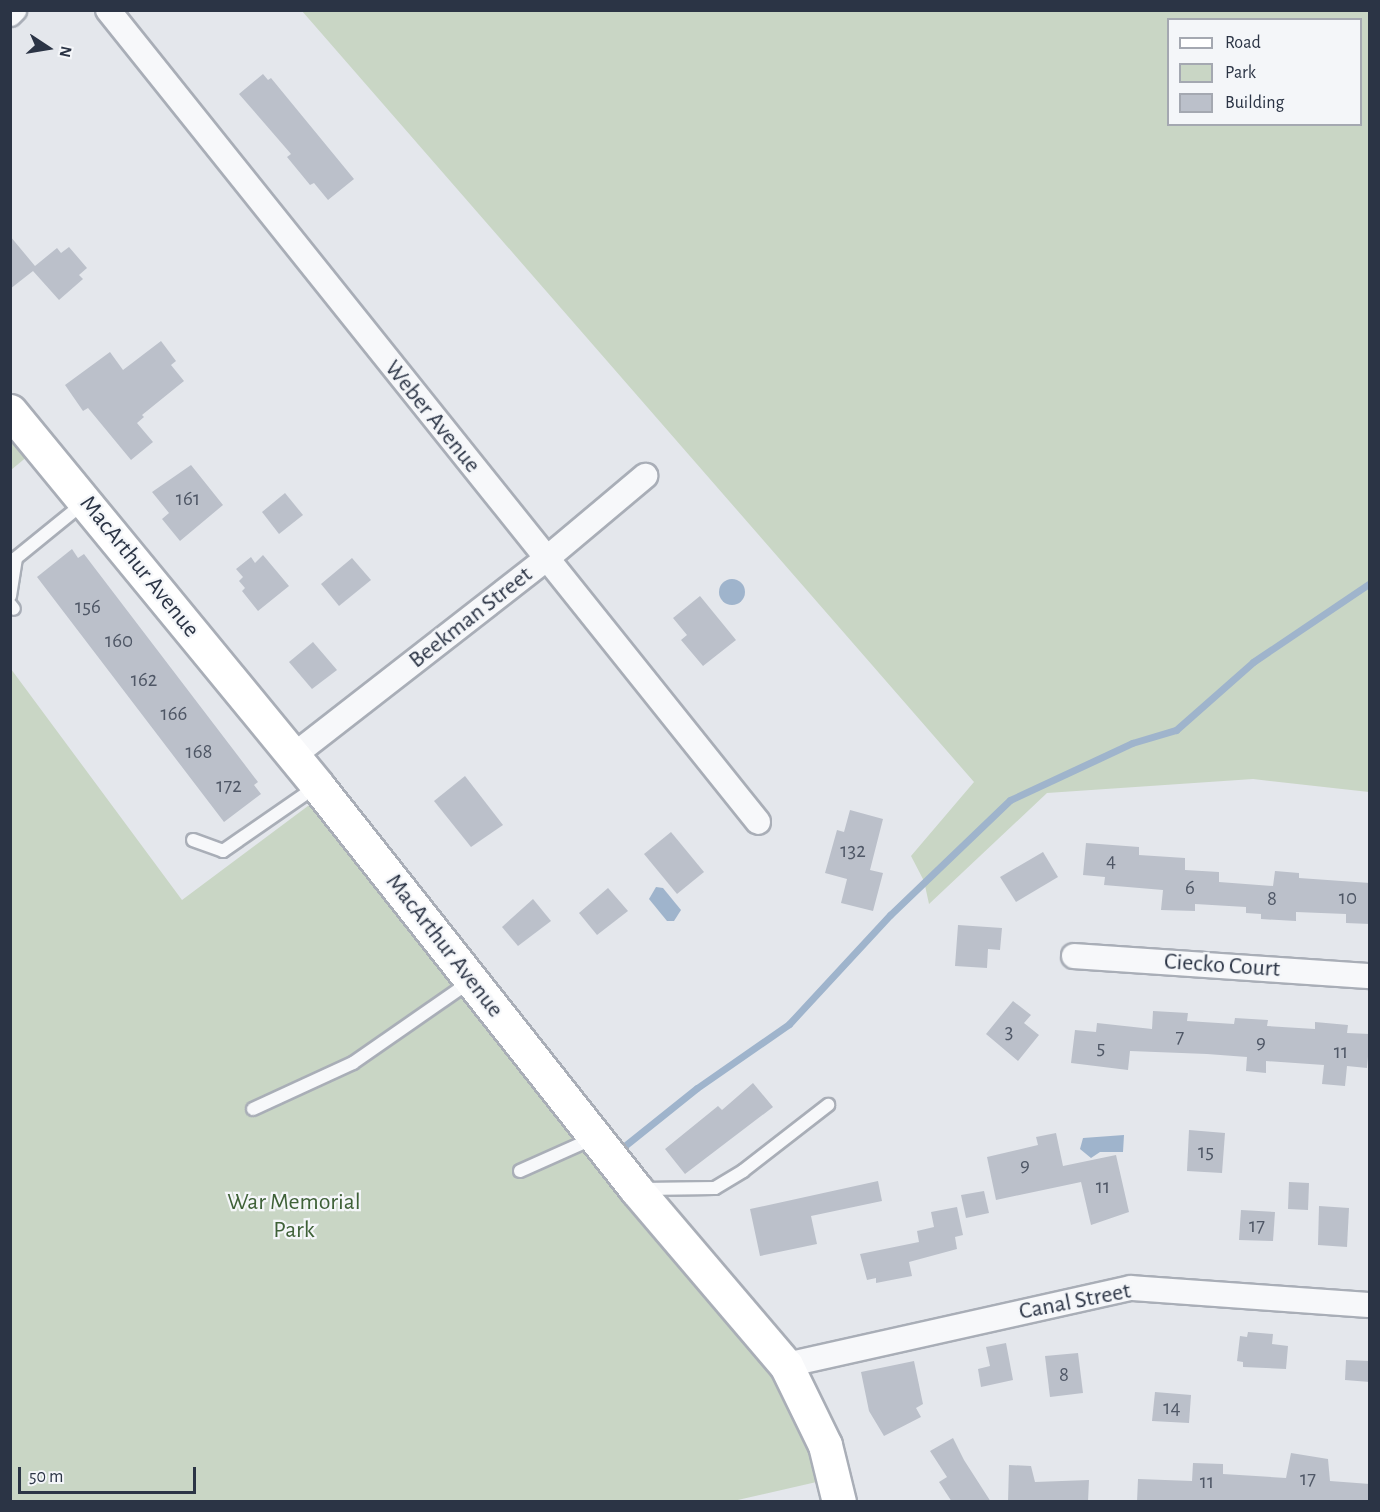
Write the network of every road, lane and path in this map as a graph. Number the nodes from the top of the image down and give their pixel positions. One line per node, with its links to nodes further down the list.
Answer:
1 (14, 10): 3 (street)
2 (108, 10): 7 (street, Weber Avenue)
3 (10, 14)
4 (10, 411): 6 (street, MacArthur Avenue)
5 (645, 476): 7 (street, Beekman Street)
6 (86, 502): 8 (lane); 9 (street, MacArthur Avenue)
7 (545, 560): 9 (street, Beekman Street); 11 (street, Weber Avenue)
8 (10, 596)
9 (293, 756): 10 (street, MacArthur Avenue)
10 (317, 785): 12 (lane); 15 (street, MacArthur Avenue)
11 (758, 822)
12 (193, 840)
13 (1074, 956): 14 (street, Ciecko Court)
14 (1370, 976)
15 (471, 981): 17 (lane); 18 (street, MacArthur Avenue)
16 (828, 1105): 20 (lane)
17 (253, 1109)
18 (595, 1137): 19 (lane); 20 (street, MacArthur Avenue)
19 (520, 1172)
20 (636, 1189): 22 (street, MacArthur Avenue)
21 (1370, 1305): 22 (street, Canal Street)
22 (786, 1365): 23 (street, MacArthur Avenue)
23 (839, 1502)

